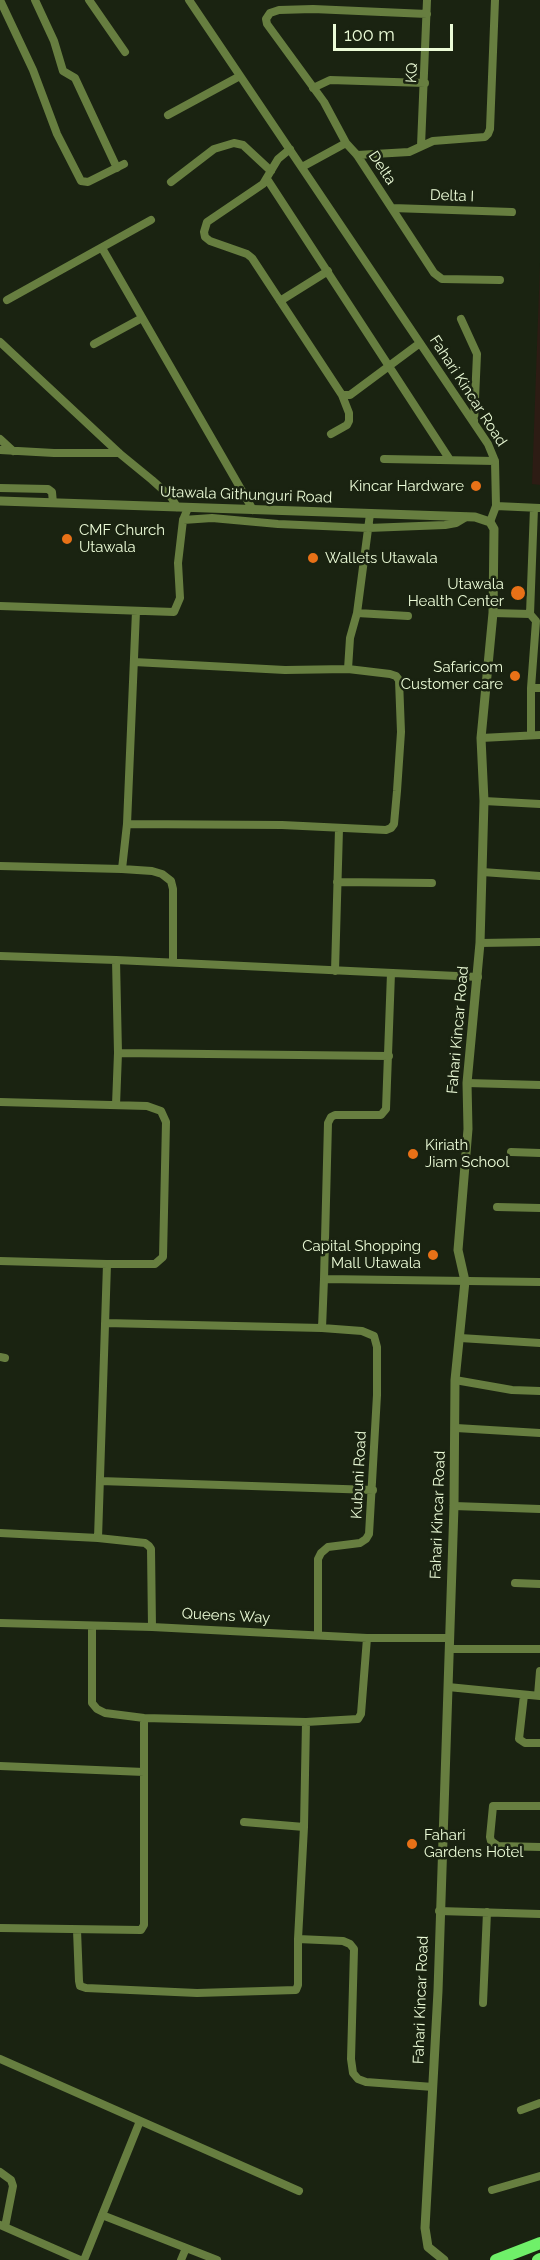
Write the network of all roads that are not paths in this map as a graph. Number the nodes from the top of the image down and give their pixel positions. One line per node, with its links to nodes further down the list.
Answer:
1 (0, 0): 2 (street)
2 (35, 0)
3 (89, 0): 8 (street)
4 (189, 0): 9 (street, Fahari Kincar Road)
5 (427, 0): 7 (street, KQ)
6 (495, 0): 14 (street)
7 (427, 14): 10 (street, KQ); 11 (street, Delta)
8 (125, 52)
9 (240, 76): 12 (street); 15 (street, Fahari Kincar Road)
10 (425, 83): 11 (street); 14 (street, KQ)
11 (313, 88): 13 (street, Delta)
12 (168, 115)
13 (346, 143): 16 (street, Delta); 17 (street)
14 (422, 146): 16 (street)
15 (290, 149): 17 (street, Fahari Kincar Road); 18 (street)
16 (357, 155): 20 (street, Delta)
17 (302, 167): 31 (street, Fahari Kincar Road)
18 (269, 175): 19 (street); 24 (street); 27 (street)
19 (171, 182)
20 (392, 208): 21 (street, Delta I); 25 (street, Delta)
21 (512, 212)
22 (151, 220): 23 (street)
23 (102, 248): 26 (street); 28 (street)
24 (328, 271): 27 (street); 33 (street)
25 (500, 280)
26 (7, 300)
27 (280, 301): 34 (street)
28 (142, 318): 32 (street); 50 (street)
29 (461, 319): 35 (street)
30 (0, 342): 40 (street)
31 (420, 343): 33 (street); 35 (street, Fahari Kincar Road)
32 (94, 344)
33 (390, 365): 34 (street); 42 (street)
34 (342, 394): 36 (street)
35 (474, 422): 43 (street, Fahari Kincar Road)
36 (331, 434)
37 (0, 439): 39 (street)
38 (0, 450): 39 (street)
39 (13, 451): 40 (street)
40 (118, 453): 48 (street)
41 (384, 459): 42 (street)
42 (450, 460): 43 (street)
43 (495, 461): 47 (street, Fahari Kincar Road)
44 (0, 488): 46 (street)
45 (0, 501): 46 (street, Utawala Githunguri Road)
46 (53, 503): 48 (street, Utawala Githunguri Road)
47 (496, 506): 49 (street); 57 (street, Fahari Kincar Road)
48 (183, 508): 52 (street, Utawala Githunguri Road); 56 (street)
49 (537, 508): 66 (street)
50 (253, 510): 51 (street, Utawala Githunguri Road); 52 (street, Utawala Githunguri Road)
51 (279, 511): 53 (street, Utawala Githunguri Road); 58 (street)
52 (213, 513): 56 (street); 58 (street)
53 (370, 514): 54 (street, Utawala Githunguri Road); 60 (street)
54 (411, 515): 55 (street, Utawala Githunguri Road); 59 (street)
55 (466, 517): 57 (street, Utawala Githunguri Road); 59 (street)
56 (183, 519): 62 (street)
57 (490, 522): 63 (street, Fahari Kincar Road)
58 (278, 524): 60 (street)
59 (411, 527): 60 (street)
60 (368, 528): 64 (street)
61 (0, 606): 62 (street)
62 (136, 611): 67 (street)
63 (493, 612): 66 (street); 73 (street, Fahari Kincar Road)
64 (357, 613): 65 (street); 68 (street)
65 (408, 616)
66 (535, 618): 69 (street)
67 (134, 662): 68 (street); 76 (street)
68 (348, 669): 77 (street)
69 (531, 688): 70 (street); 71 (street)
70 (540, 688)
71 (531, 734): 72 (street); 73 (street)
72 (540, 735)
73 (481, 738): 74 (street, Fahari Kincar Road)
74 (484, 801): 75 (street); 80 (street, Fahari Kincar Road)
75 (540, 804)
76 (127, 824): 77 (street); 79 (street)
77 (339, 829): 82 (street)
78 (0, 866): 79 (street)
79 (122, 869): 88 (street)
80 (482, 872): 81 (street); 85 (street, Fahari Kincar Road)
81 (540, 876)
82 (337, 882): 83 (street); 89 (street)
83 (432, 883)
84 (540, 942): 85 (street)
85 (480, 943): 91 (street, Fahari Kincar Road)
86 (0, 956): 87 (street)
87 (116, 960): 88 (street); 92 (street)
88 (173, 962): 89 (street)
89 (335, 971): 90 (street)
90 (391, 973): 91 (street); 93 (street)
91 (478, 977): 94 (street, Fahari Kincar Road)
92 (118, 1053): 93 (street); 97 (street)
93 (389, 1056): 104 (street)
94 (467, 1083): 95 (street); 105 (street, Fahari Kincar Road)
95 (540, 1085)
96 (0, 1102): 97 (street)
97 (116, 1105): 103 (street)
98 (511, 1152): 99 (street)
99 (540, 1153)
100 (497, 1207): 101 (street)
101 (540, 1208)
102 (0, 1262): 103 (street)
103 (107, 1264): 107 (street)
104 (324, 1279): 105 (street); 108 (street)
105 (465, 1281): 106 (street); 109 (street, Fahari Kincar Road)
106 (540, 1282)
107 (105, 1323): 108 (street); 115 (street)
108 (322, 1328): 116 (street, Kubuni Road)
109 (460, 1338): 110 (street); 111 (street, Fahari Kincar Road)
110 (540, 1343)
111 (455, 1380): 112 (street); 113 (street, Fahari Kincar Road)
112 (540, 1391)
113 (456, 1428): 114 (street); 117 (street, Fahari Kincar Road)
114 (540, 1433)
115 (100, 1481): 116 (street); 120 (street)
116 (373, 1490): 126 (street, Kubuni Road)
117 (454, 1506): 118 (street); 128 (street, Fahari Kincar Road)
118 (540, 1509)
119 (0, 1533): 120 (street)
120 (98, 1538): 125 (street)
121 (515, 1583): 122 (street)
122 (540, 1584)
123 (0, 1623): 124 (street, Queens Way)
124 (92, 1627): 125 (street, Queens Way); 135 (street)
125 (152, 1627): 126 (street, Queens Way)
126 (318, 1634): 127 (street, Queens Way)
127 (367, 1638): 128 (street, Queens Way); 136 (street)
128 (450, 1638): 130 (street, Fahari Kincar Road)
129 (540, 1648): 130 (street)
130 (449, 1649): 132 (street, Fahari Kincar Road)
131 (540, 1671): 134 (street)
132 (448, 1688): 133 (street); 144 (street, Fahari Kincar Road)
133 (524, 1695): 134 (street); 137 (street)
134 (539, 1696)
135 (144, 1718): 136 (street); 139 (street)
136 (306, 1722): 142 (street)
137 (540, 1743)
138 (0, 1766): 139 (street)
139 (144, 1772): 148 (street)
140 (540, 1806): 143 (street)
141 (244, 1822): 142 (street)
142 (304, 1827): 149 (street)
143 (540, 1847)
144 (439, 1911): 145 (street); 152 (street, Fahari Kincar Road)
145 (487, 1912): 146 (street); 150 (street)
146 (540, 1914)
147 (0, 1928): 148 (street)
148 (77, 1930): 149 (street)
149 (298, 1939): 152 (street)
150 (483, 2003)
151 (0, 2059): 155 (street)
152 (433, 2087): 167 (street, Fahari Kincar Road)
153 (540, 2103): 154 (street)
154 (521, 2110)
155 (140, 2121): 159 (street); 160 (street)
156 (0, 2172): 161 (street)
157 (540, 2176): 158 (street)
158 (492, 2190)
159 (299, 2191)
160 (102, 2215): 163 (street); 164 (street)
161 (2, 2226): 164 (street)
162 (540, 2243): 168 (main road)
163 (186, 2248): 165 (street); 166 (street)
164 (82, 2260)
165 (181, 2260)
166 (217, 2260)
167 (444, 2260)
168 (496, 2260)

